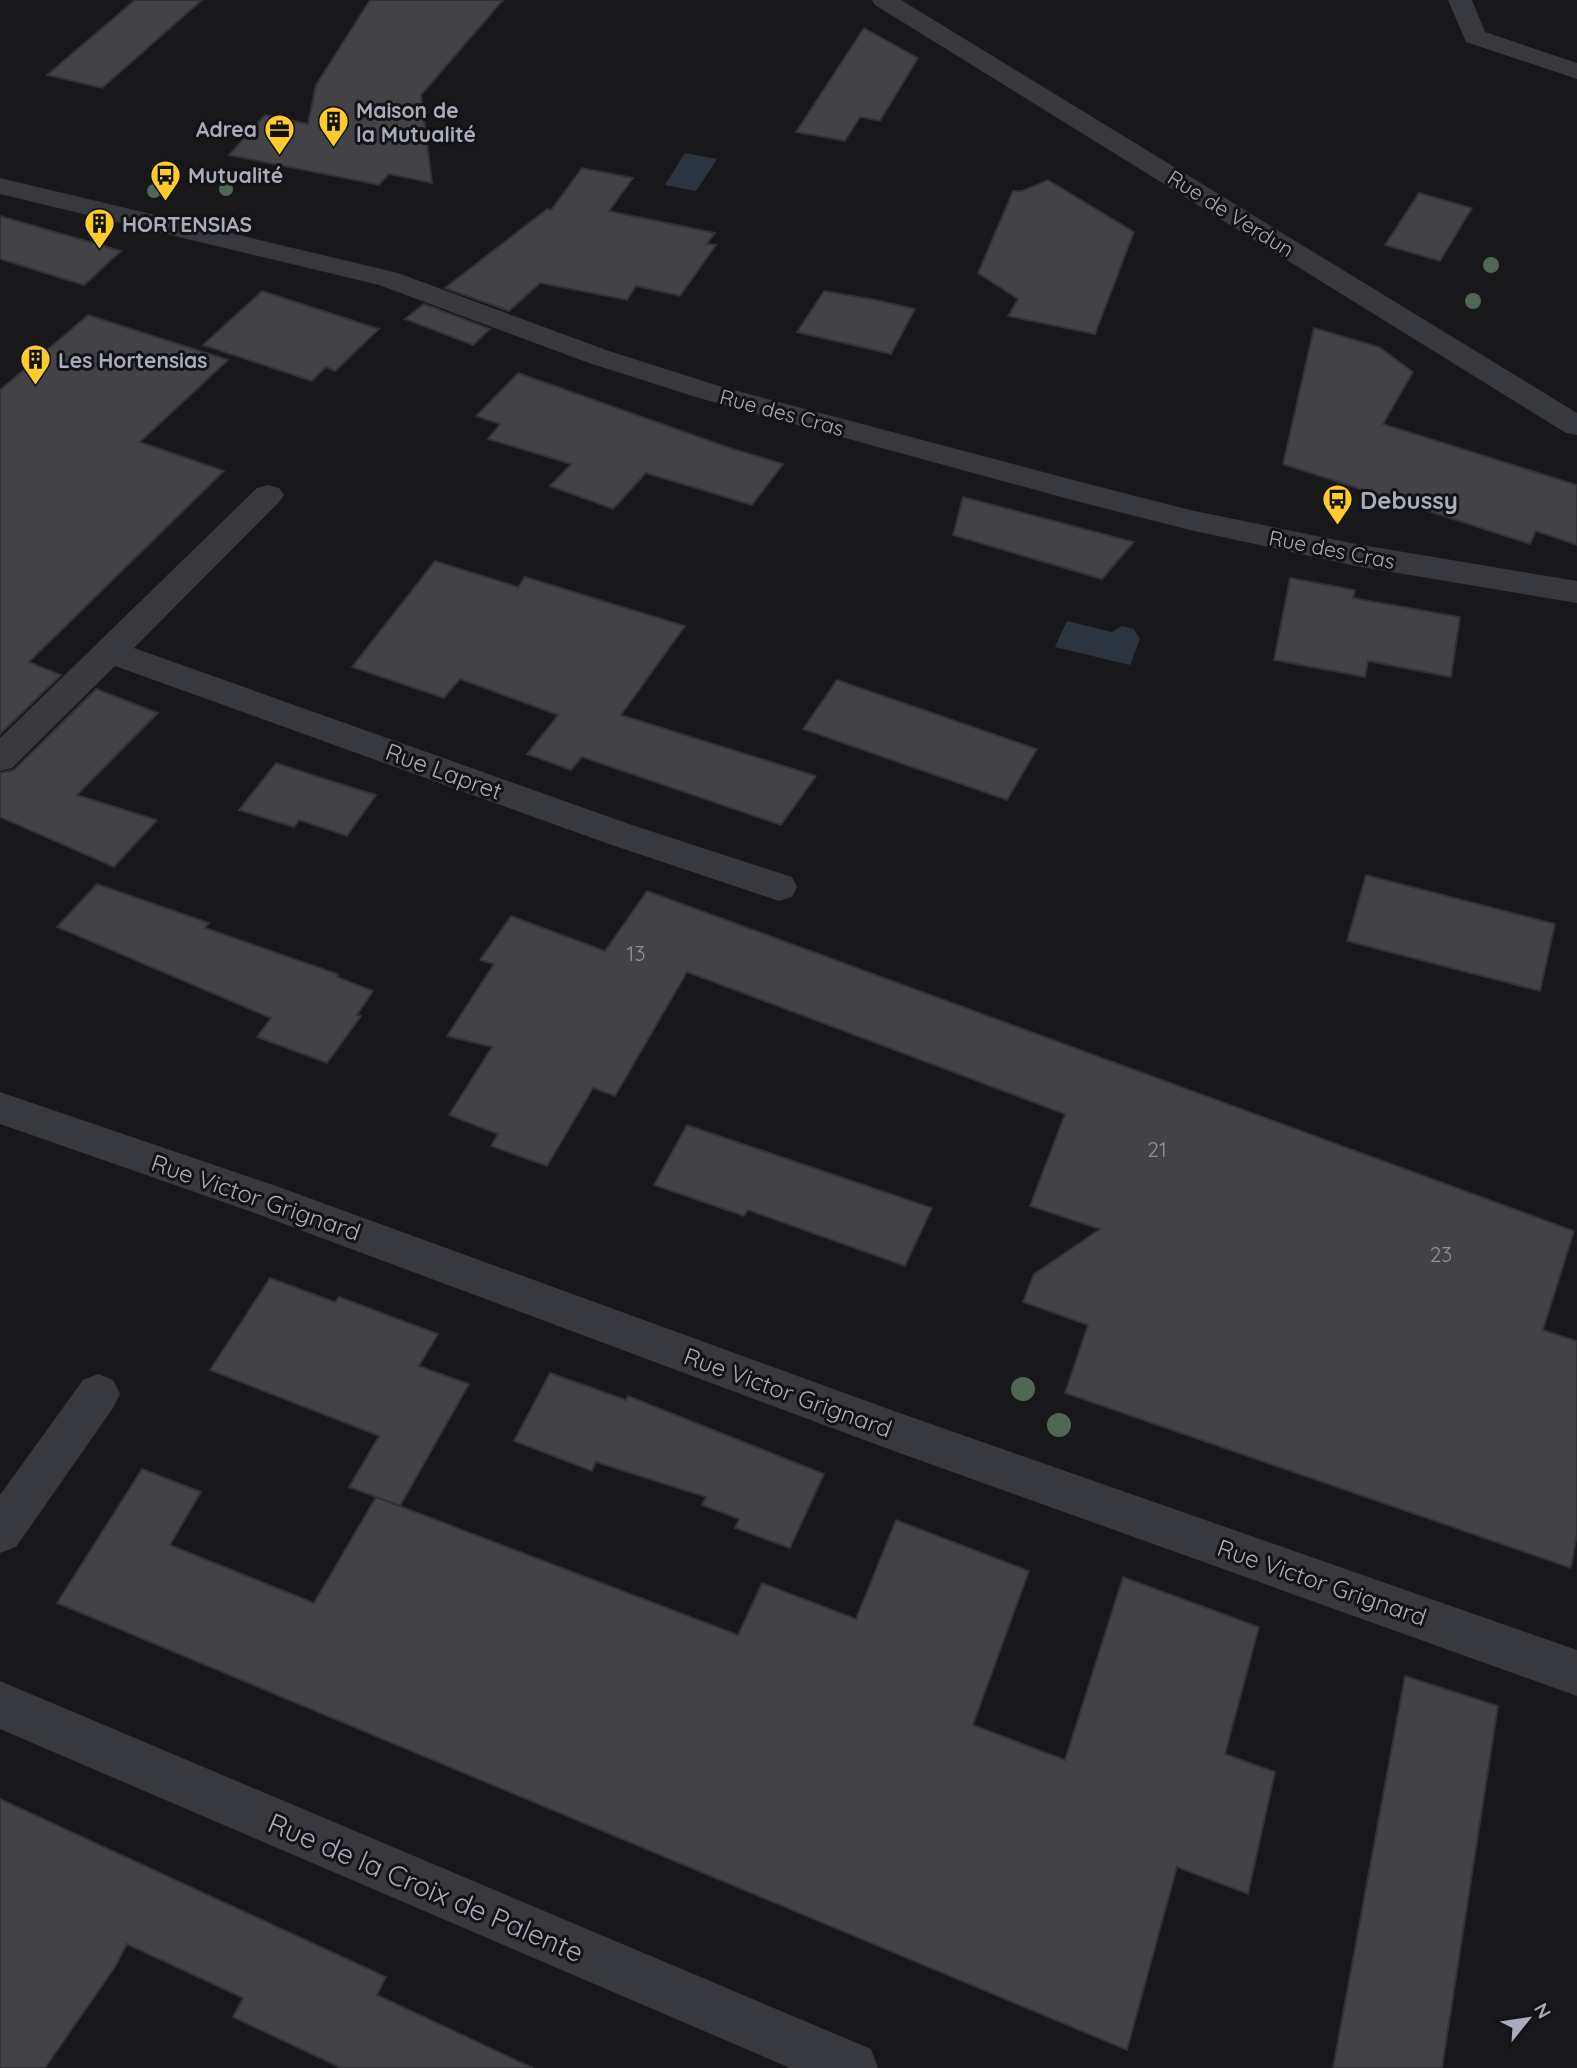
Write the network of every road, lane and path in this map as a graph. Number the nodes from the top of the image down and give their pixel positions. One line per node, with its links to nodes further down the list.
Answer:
1 (884, 0): 5 (street, Rue de Verdun)
2 (1460, 0): 3 (street)
3 (1577, 71)
4 (0, 186): 7 (street, Rue des Cras)
5 (1577, 426)
6 (268, 495): 8 (street)
7 (1577, 592)
8 (110, 652): 9 (street); 10 (street, Rue Lapret)
9 (0, 759)
10 (779, 887)
11 (0, 1108): 14 (street, Rue Victor Grignard)
12 (98, 1394): 13 (street)
13 (0, 1532)
14 (1577, 1672)
15 (0, 1705): 16 (street, Rue de la Croix de Palente)
16 (852, 2068)

